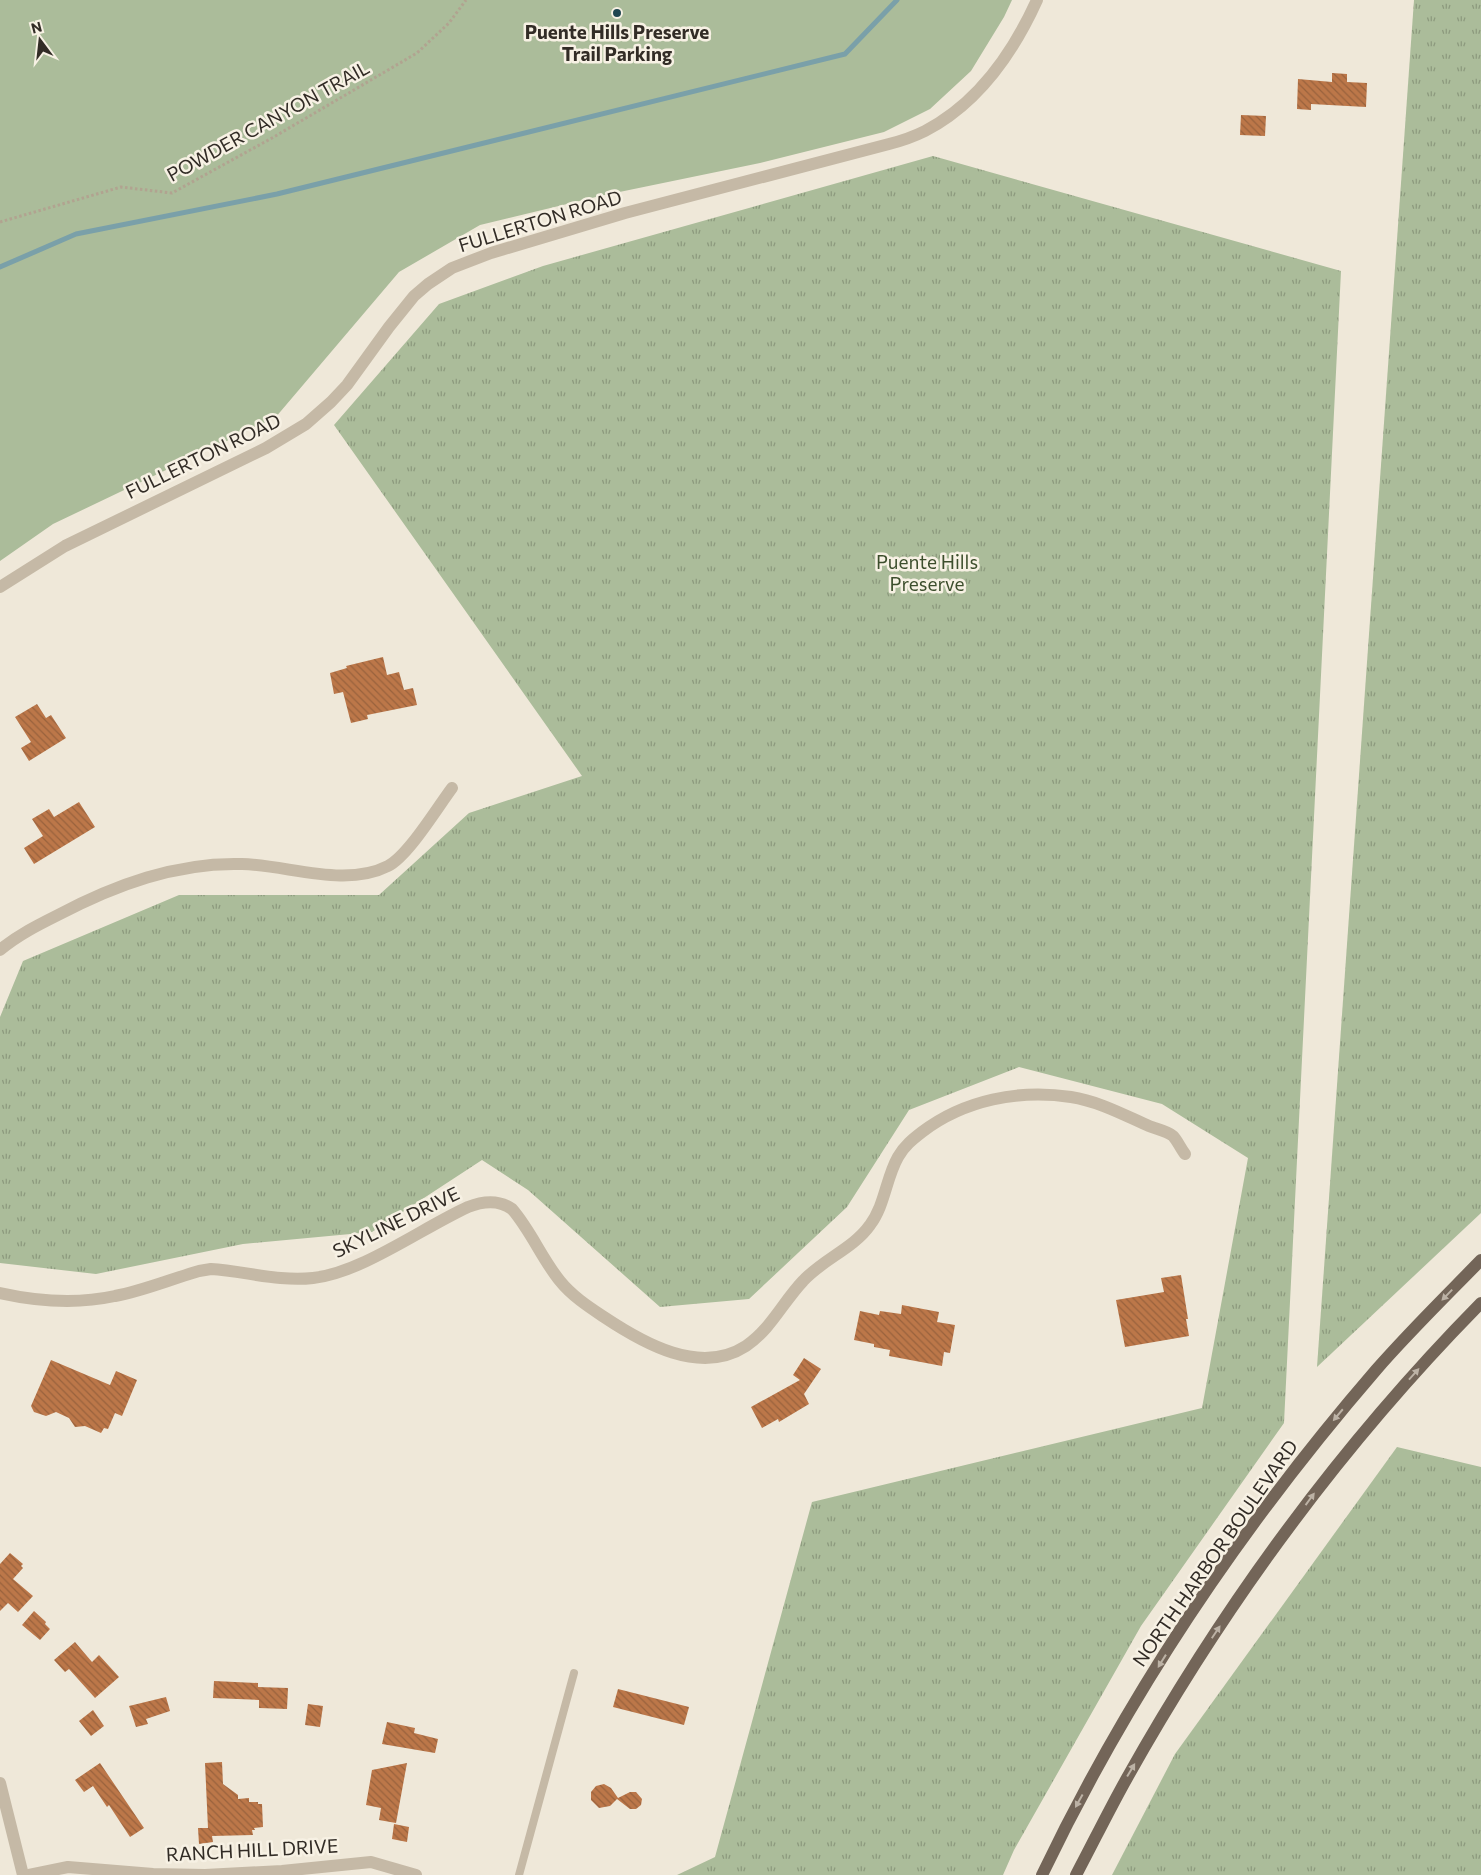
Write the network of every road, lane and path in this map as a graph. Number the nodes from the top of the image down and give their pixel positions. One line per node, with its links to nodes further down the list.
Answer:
1 (466, 0): 3 (path, POWDER CANYON TRAIL)
2 (1037, 0): 4 (street, FULLERTON ROAD)
3 (0, 222)
4 (0, 587)
5 (452, 788): 6 (street)
6 (0, 950)
7 (1185, 1154): 9 (street, SKYLINE DRIVE)
8 (1481, 1260): 17 (main road, NORTH HARBOR BOULEVARD, one-way to 17)
9 (0, 1293)
10 (1481, 1303): 18 (main road, one-way to 10)
11 (574, 1673): 16 (lane)
12 (0, 1782): 13 (street)
13 (22, 1875)
14 (29, 1875): 15 (street, RANCH HILL DRIVE)
15 (416, 1875)
16 (519, 1875)
17 (1042, 1875)
18 (1076, 1875)

